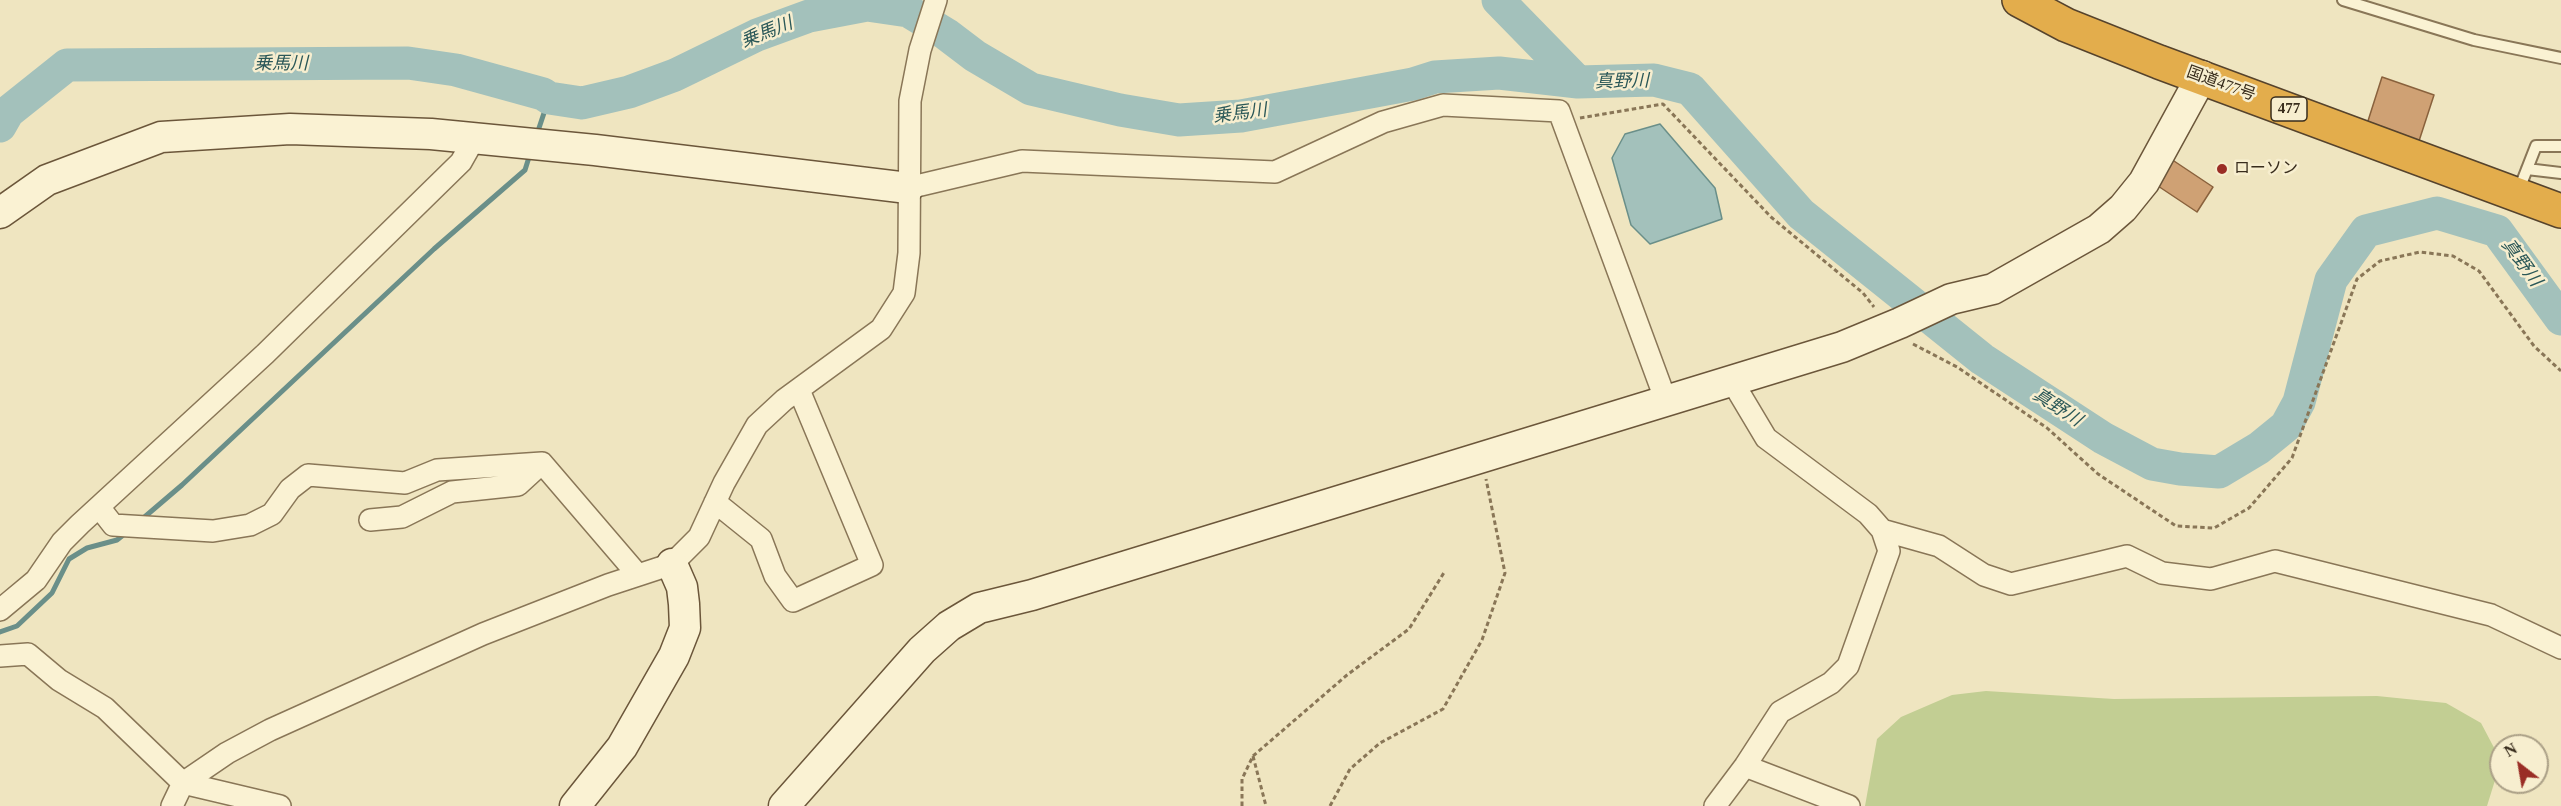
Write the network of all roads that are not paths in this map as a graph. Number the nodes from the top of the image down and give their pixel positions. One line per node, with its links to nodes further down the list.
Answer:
1 (936, 0): 10 (street)
2 (2019, 0): 5 (highway, 国道477号 / 477)
3 (2343, 0): 4 (lane)
4 (2561, 58)
5 (2202, 76): 9 (highway, 国道477号 / 477); 13 (street)
6 (474, 139): 10 (street); 12 (street); 18 (street)
7 (2561, 146): 9 (lane)
8 (2561, 173): 9 (lane)
9 (2522, 182): 11 (highway, 国道477号 / 477)
10 (908, 188): 14 (street); 15 (street)
11 (2561, 211)
12 (0, 213)
13 (1732, 381): 15 (street); 20 (street)
14 (799, 390): 17 (street); 17 (street)
15 (1666, 401): 31 (street)
16 (542, 463): 18 (street); 19 (street); 22 (street)
17 (715, 502): 21 (street)
18 (99, 507): 23 (street)
19 (370, 520)
20 (1882, 530): 24 (street); 26 (street)
21 (672, 564): 22 (street); 30 (street)
22 (638, 575): 27 (street)
23 (0, 610)
24 (2561, 648)
25 (0, 656): 27 (street)
26 (1746, 766): 32 (street); 33 (street)
27 (183, 783): 28 (street); 29 (street)
28 (172, 806)
29 (280, 806)
30 (575, 806)
31 (784, 806)
32 (1715, 806)
33 (1849, 806)

